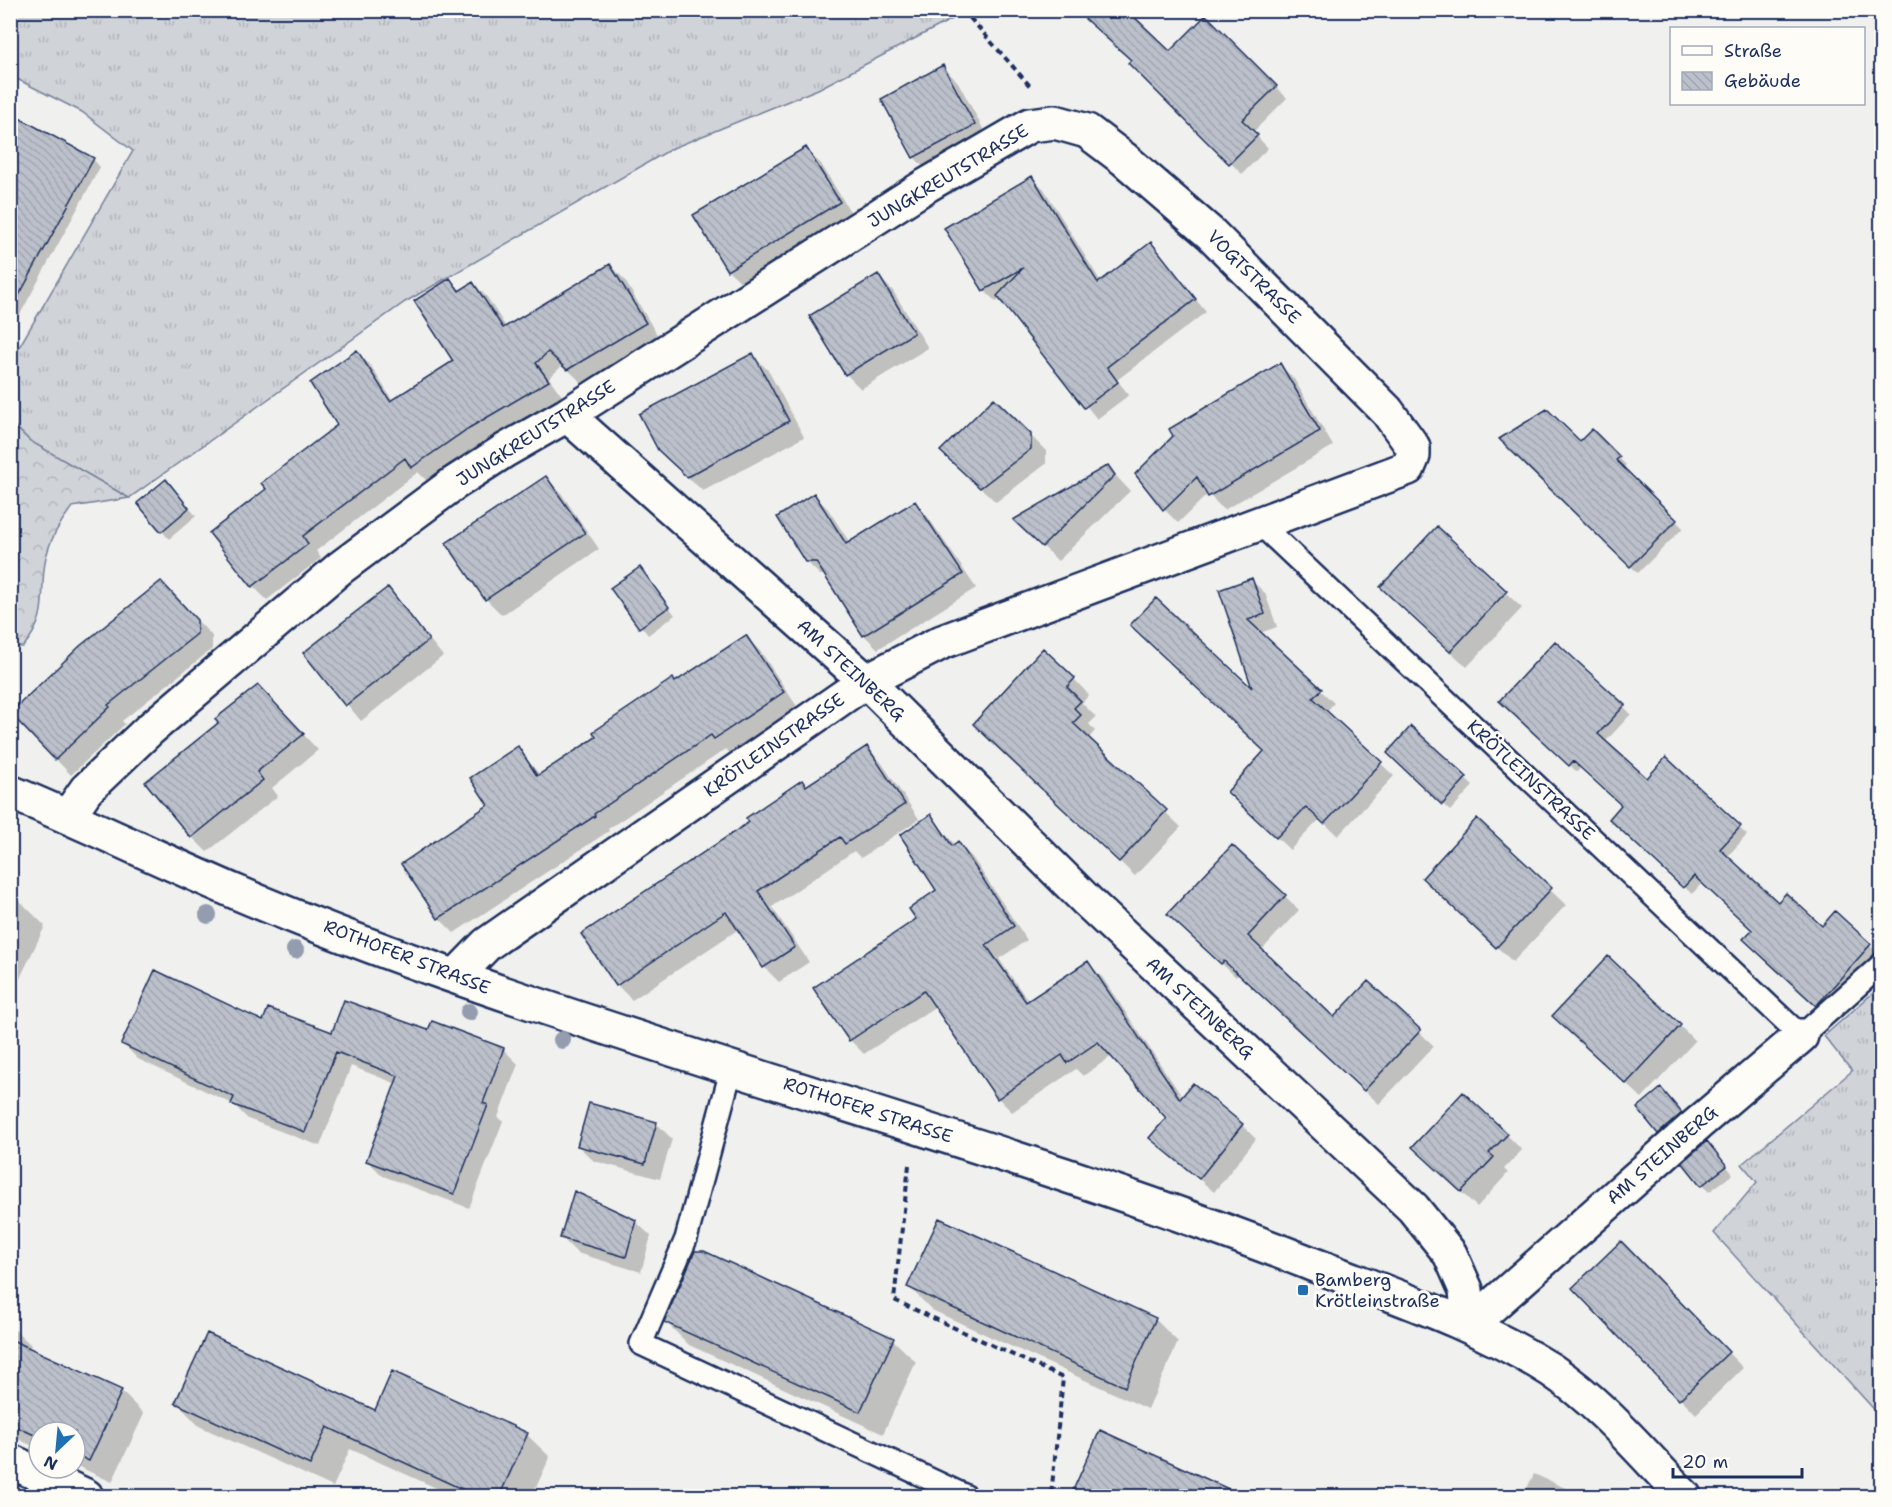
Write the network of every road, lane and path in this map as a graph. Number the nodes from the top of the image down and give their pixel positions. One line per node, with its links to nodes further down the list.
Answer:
1 (963, 10): 2 (path)
2 (1055, 122): 3 (street, JUNGKREUTSTRASSE); 4 (street, VOGTSTRASSE)
3 (567, 415): 6 (street, AM STEINBERG); 8 (street, JUNGKREUTSTRASSE)
4 (1408, 468): 5 (street, KRÖTLEINSTRASSE)
5 (1260, 524): 6 (street, KRÖTLEINSTRASSE); 11 (lane, KRÖTLEINSTRASSE)
6 (866, 681): 10 (street, KRÖTLEINSTRASSE); 14 (street, AM STEINBERG)
7 (10, 792): 8 (street, ROTHOFER STRASSE)
8 (68, 816): 10 (street, ROTHOFER STRASSE)
9 (1881, 964): 11 (lane)
10 (456, 976): 12 (street, ROTHOFER STRASSE)
11 (1801, 1036): 14 (street, AM STEINBERG)
12 (732, 1067): 13 (street, ROTHOFER STRASSE); 17 (lane)
13 (913, 1124): 14 (street, ROTHOFER STRASSE); 18 (path)
14 (1469, 1326): 19 (street, ROTHOFER STRASSE)
15 (10, 1461): 16 (street)
16 (86, 1497)
17 (966, 1497)
18 (1051, 1497)
19 (1684, 1497)

